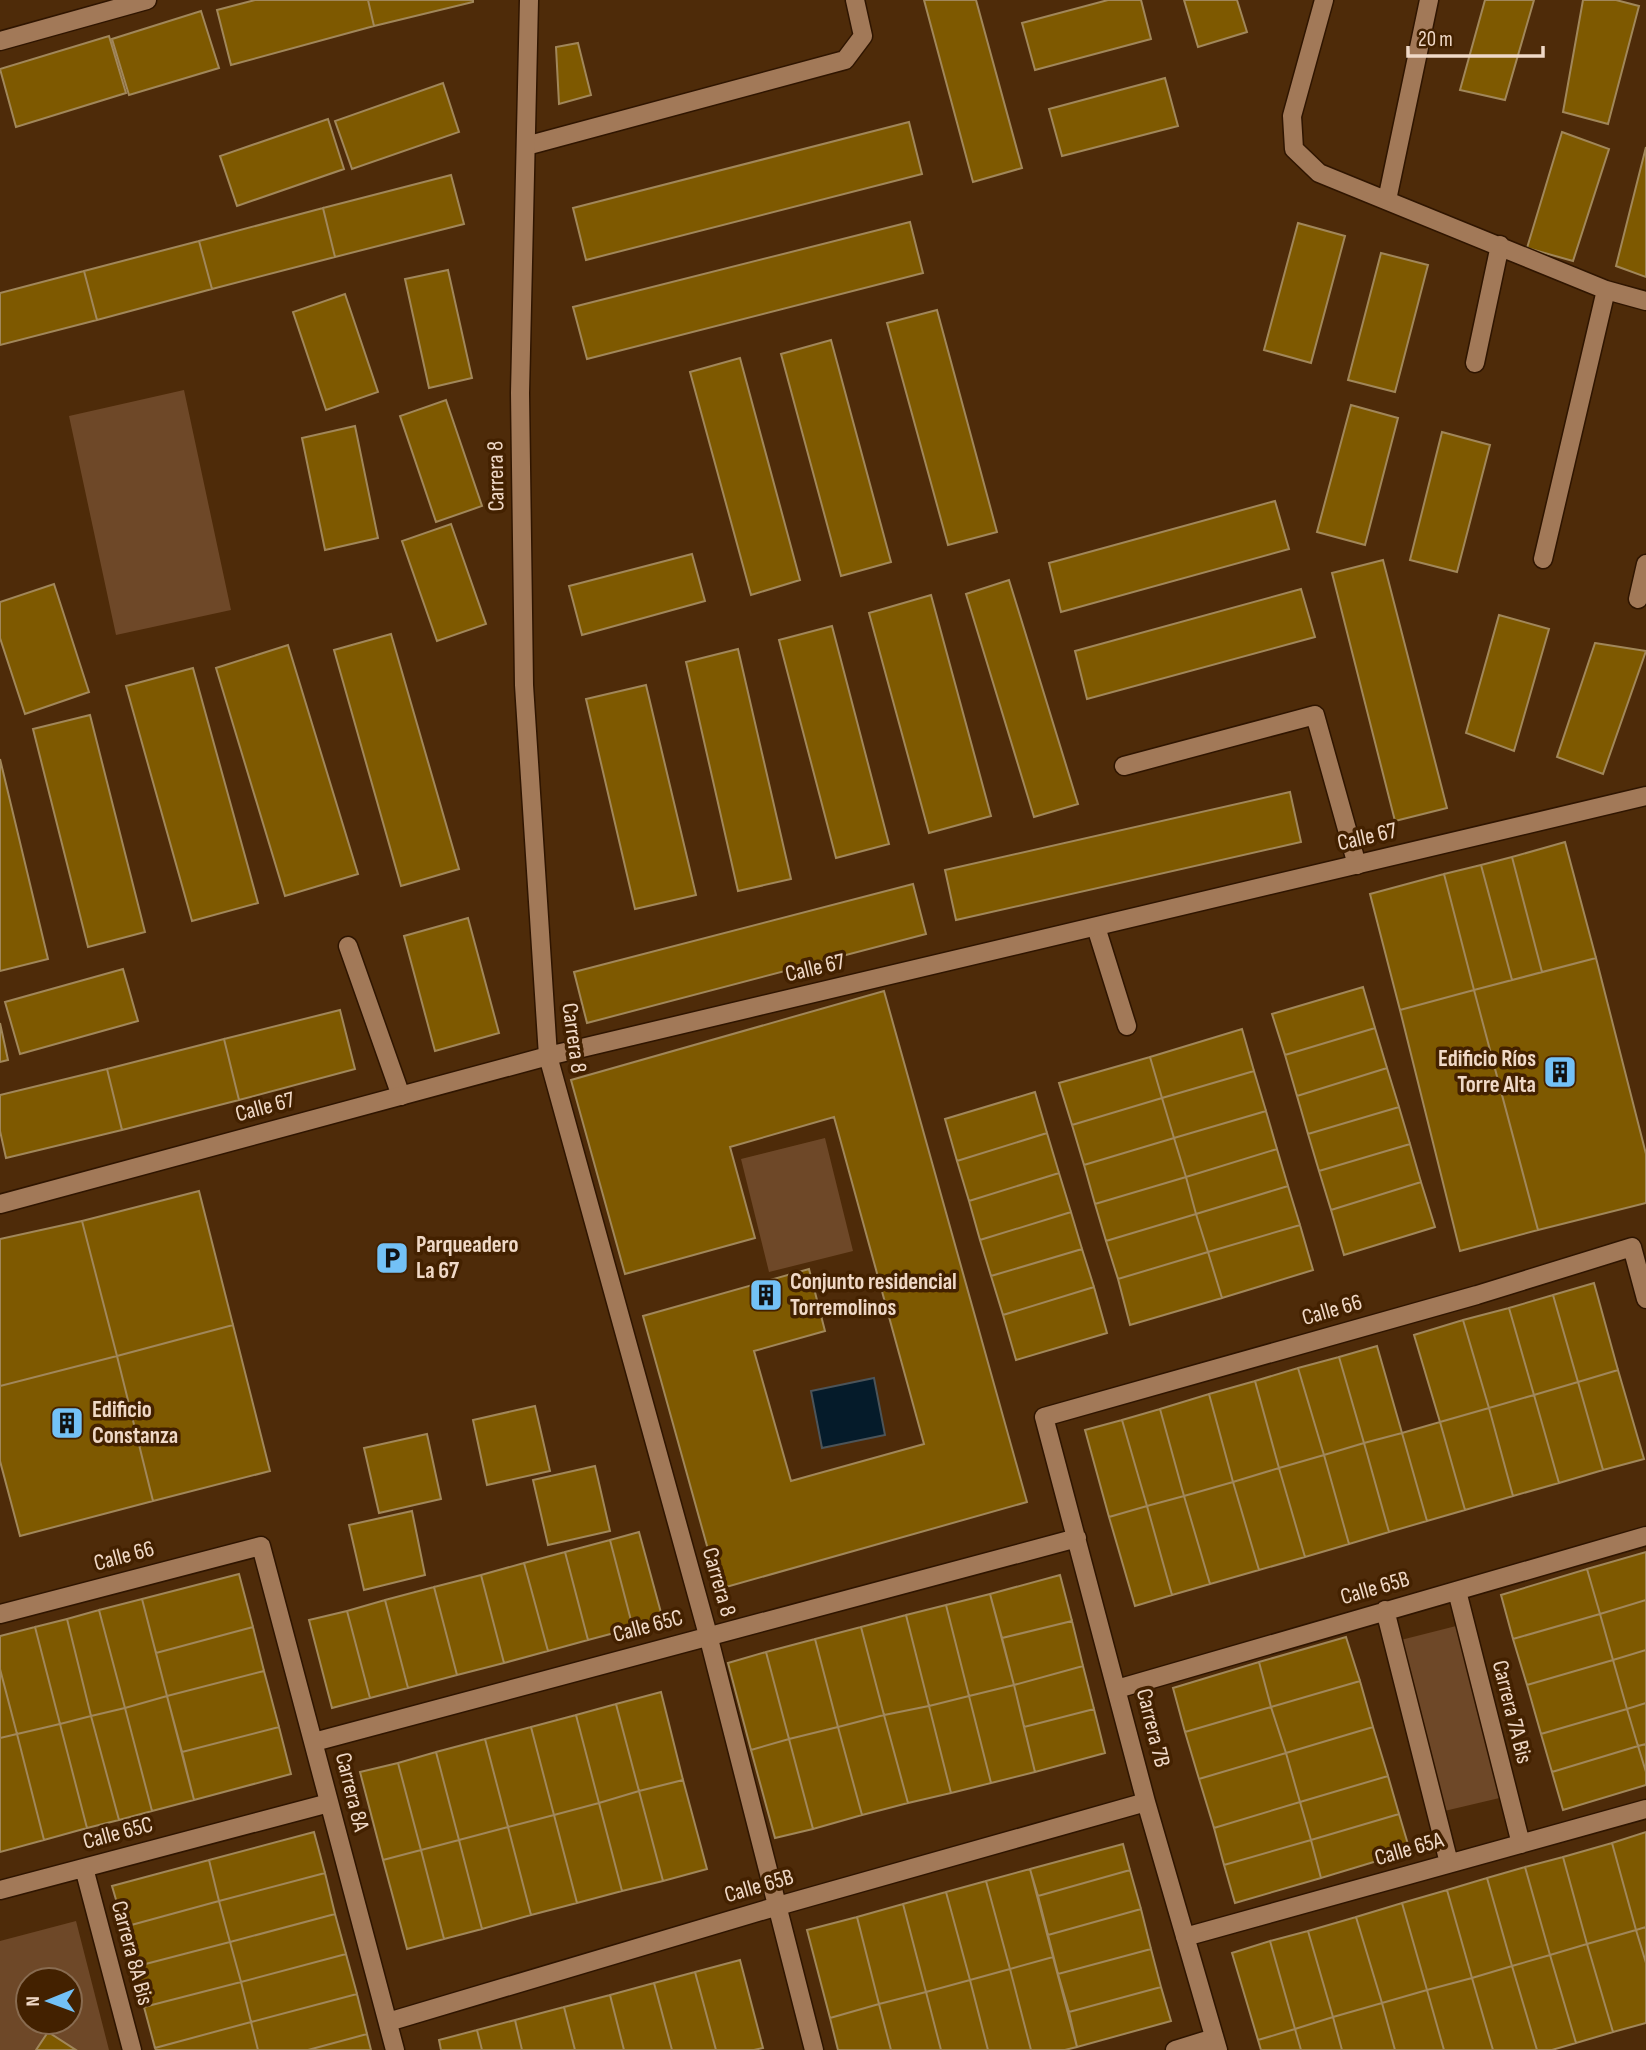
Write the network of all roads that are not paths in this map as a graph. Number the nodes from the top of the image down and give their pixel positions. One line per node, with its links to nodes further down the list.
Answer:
1 (147, 0): 6 (street)
2 (529, 0): 7 (street, Carrera 8)
3 (855, 0): 7 (street)
4 (1324, 0): 8 (street)
5 (1429, 0): 8 (street)
6 (0, 41)
7 (526, 146): 22 (street, Carrera 8)
8 (1387, 200): 9 (street)
9 (1500, 245): 10 (street); 12 (street)
10 (1606, 290): 11 (street); 13 (street)
11 (1646, 301)
12 (1475, 363)
13 (1543, 559)
14 (1646, 564): 15 (street)
15 (1639, 598)
16 (1124, 766): 18 (street)
17 (1646, 796): 18 (street, Calle 67)
18 (1357, 865): 19 (street, Calle 67)
19 (1096, 927): 21 (street); 22 (street, Calle 67)
20 (348, 946): 23 (street)
21 (1127, 1026)
22 (548, 1056): 23 (street, Calle 67); 33 (street, Carrera 8)
23 (401, 1096): 24 (street, Calle 67)
24 (0, 1204)
25 (1646, 1299): 26 (street, Calle 66)
26 (1044, 1418): 28 (street, Carrera 7B)
27 (1646, 1536): 30 (street, Calle 65B)
28 (1077, 1538): 33 (street, Calle 65C); 34 (street, Carrera 7B)
29 (261, 1546): 32 (street, Calle 66); 35 (street, Carrera 8A)
30 (1457, 1591): 31 (street, Calle 65B); 39 (street, Carrera 7A Bis)
31 (1385, 1610): 34 (street, Calle 65B); 40 (street)
32 (0, 1614)
33 (708, 1635): 35 (street, Calle 65C); 43 (street, Carrera 8)
34 (1117, 1689): 36 (street, Carrera 7B)
35 (314, 1742): 37 (street, Carrera 8A)
36 (1146, 1802): 43 (street, Calle 65B); 44 (street, Carrera 7B)
37 (329, 1803): 41 (street, Calle 65C); 45 (street, Carrera 8A)
38 (1646, 1810): 39 (street, Calle 65A)
39 (1521, 1844): 40 (street, Calle 65A)
40 (1449, 1863): 44 (street, Calle 65A)
41 (84, 1868): 42 (street, Calle 65C); 47 (street, Carrera 8A Bis)
42 (0, 1890)
43 (778, 1906): 45 (street, Calle 65B); 49 (street, Carrera 8)
44 (1185, 1937): 46 (street, Carrera 7B)
45 (388, 2022): 48 (street, Carrera 8A)
46 (1216, 2044): 50 (street)
47 (132, 2050)
48 (395, 2050)
49 (814, 2050)
50 (1175, 2050)

